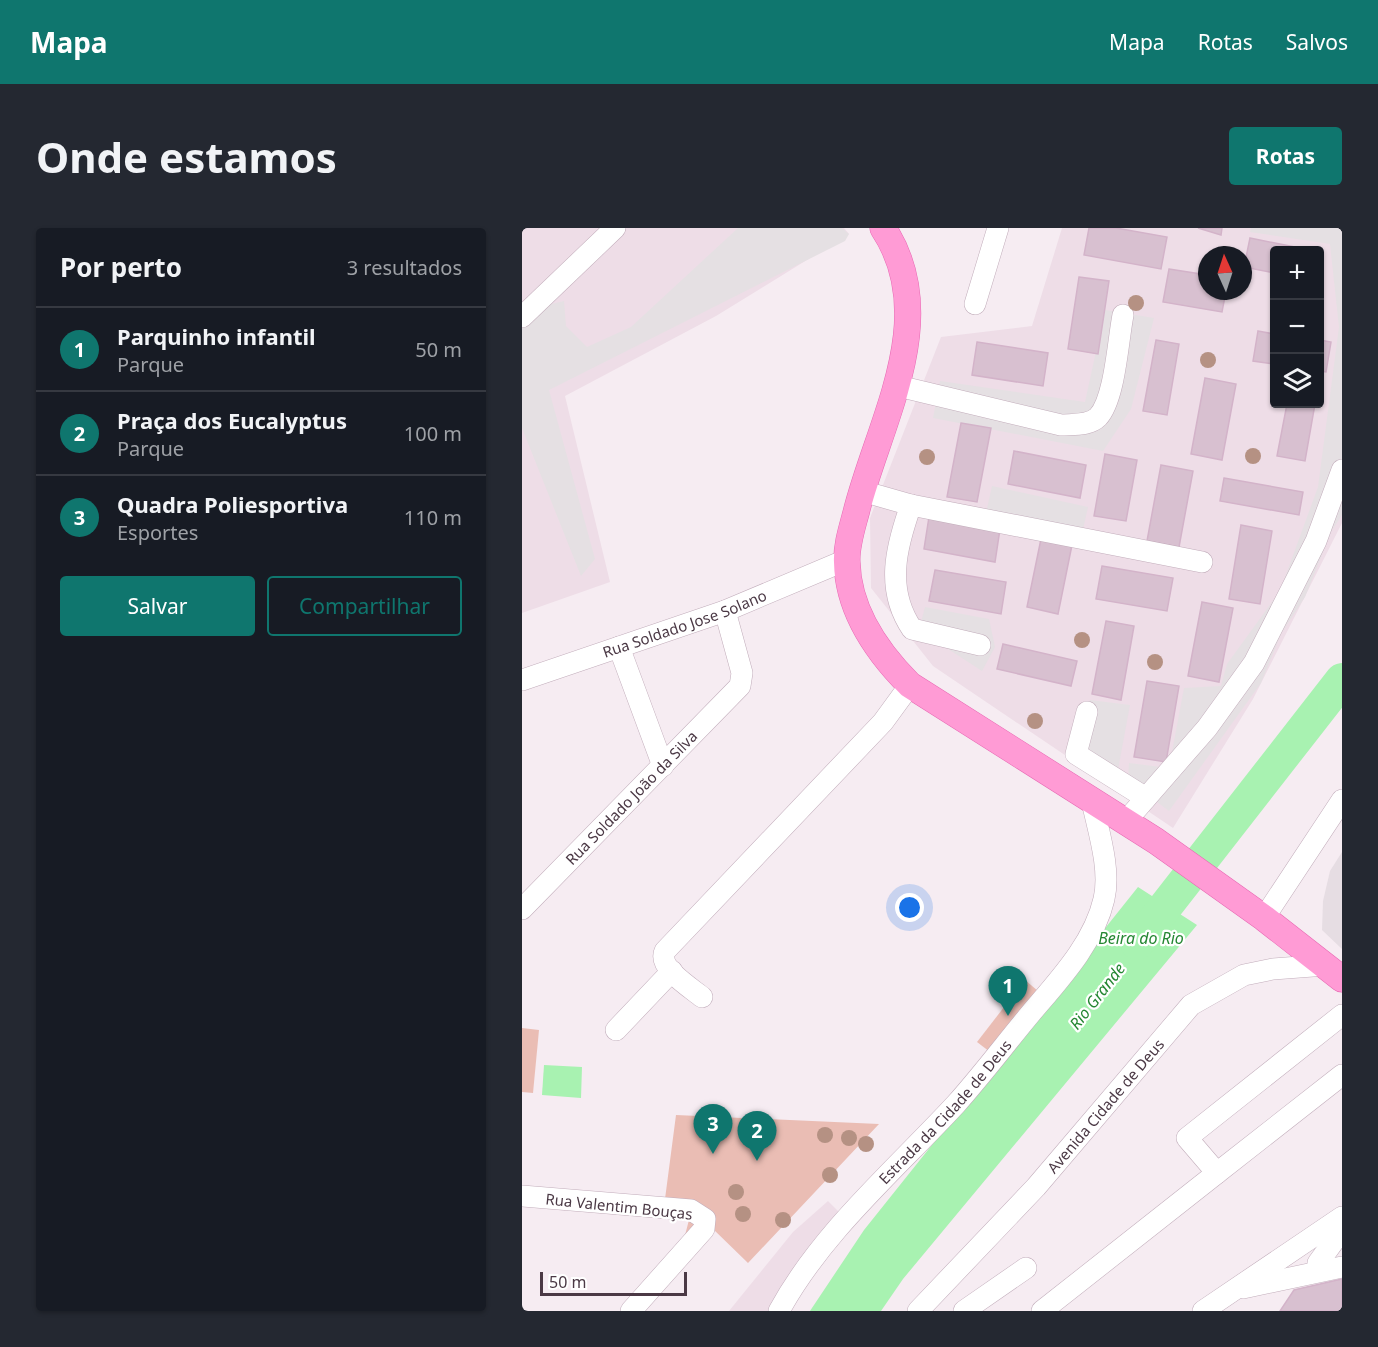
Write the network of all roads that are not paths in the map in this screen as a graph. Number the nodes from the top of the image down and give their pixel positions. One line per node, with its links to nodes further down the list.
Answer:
1 (615, 228): 6 (street)
2 (883, 228): 7 (main road)
3 (998, 228): 4 (street)
4 (975, 304)
5 (1123, 315): 7 (street)
6 (522, 317)
7 (898, 386): 9 (main road)
8 (1342, 470): 22 (street)
9 (862, 491): 10 (street); 11 (main road)
10 (911, 505): 12 (street); 14 (street)
11 (846, 560): 13 (street, Rua Soldado Jose Solano); 17 (main road)
12 (1202, 562)
13 (725, 610): 15 (street, Rua Soldado Jose Solano); 19 (street, Rua Soldado João da Silva)
14 (980, 645)
15 (619, 647): 16 (street, Rua Soldado Jose Solano); 19 (street)
16 (522, 680)
17 (910, 685): 21 (main road); 25 (street)
18 (1087, 712): 22 (street)
19 (663, 766): 23 (street, Rua Soldado João da Silva)
20 (1342, 800): 24 (street)
21 (1092, 801): 22 (main road); 40 (street, Estrada da Cidade de Deus)
22 (1137, 808): 24 (main road)
23 (522, 909)
24 (1258, 914): 26 (main road)
25 (672, 971): 27 (street); 29 (street)
26 (1334, 972): 41 (street, Avenida Cidade de Deus)
27 (702, 997)
28 (1342, 1015): 31 (street)
29 (616, 1030)
30 (1342, 1075): 31 (street)
31 (1217, 1173): 43 (street)
32 (522, 1196): 39 (street, Rua Valentim Bouças)
33 (1342, 1217): 38 (street)
34 (1342, 1230): 35 (street)
35 (1318, 1263)
36 (1342, 1266): 38 (street)
37 (1026, 1268): 42 (street)
38 (1234, 1290): 44 (street)
39 (631, 1311)
40 (779, 1311)
41 (918, 1311)
42 (964, 1311)
43 (1042, 1311)
44 (1203, 1311)

